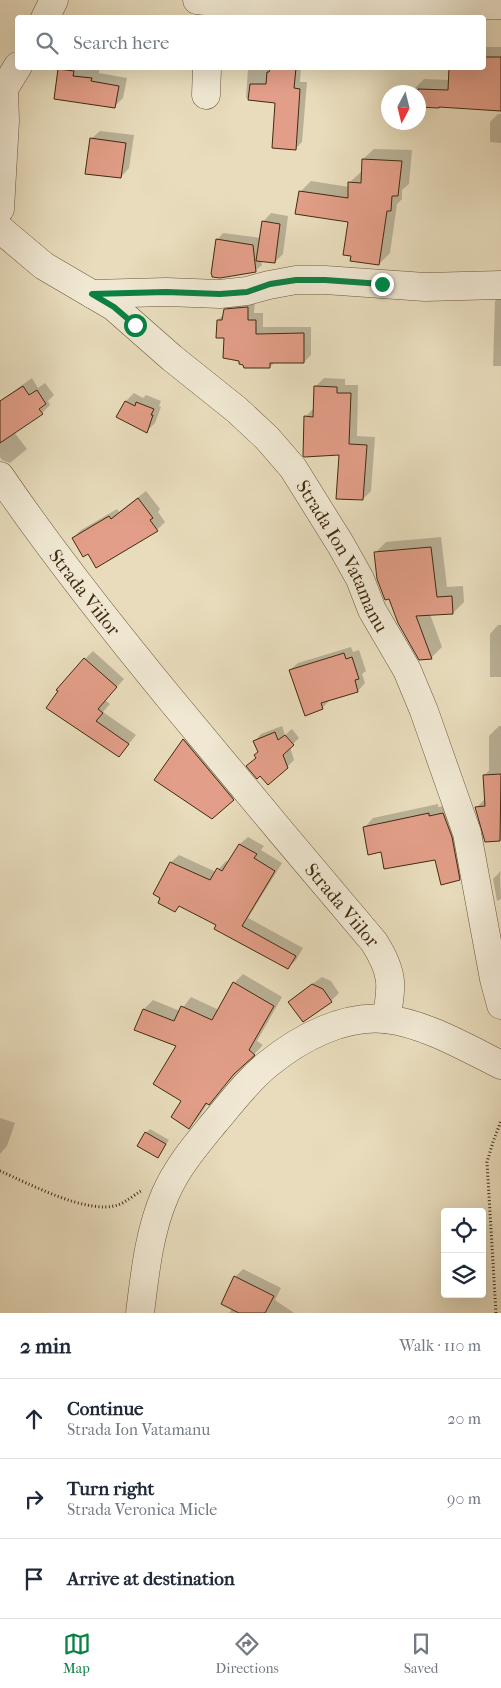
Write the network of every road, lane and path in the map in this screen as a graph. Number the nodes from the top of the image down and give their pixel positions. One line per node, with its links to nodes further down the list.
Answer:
1 (54, 0): 4 (street)
2 (501, 5): 3 (street)
3 (205, 7)
4 (46, 15)
5 (16, 70): 7 (street)
6 (207, 70): 8 (street)
7 (2, 93): 9 (street)
8 (206, 95)
9 (0, 208)
10 (0, 229): 12 (street, Strada Ion Vatamanu)
11 (501, 285): 12 (street)
12 (92, 294): 14 (street, Strada Ion Vatamanu)
13 (0, 476): 15 (street, Strada Viilor)
14 (501, 1006)
15 (386, 1019): 16 (street); 20 (street)
16 (501, 1065)
17 (501, 1122): 21 (path)
18 (0, 1171): 19 (path)
19 (142, 1190)
20 (140, 1313)
21 (496, 1313)

